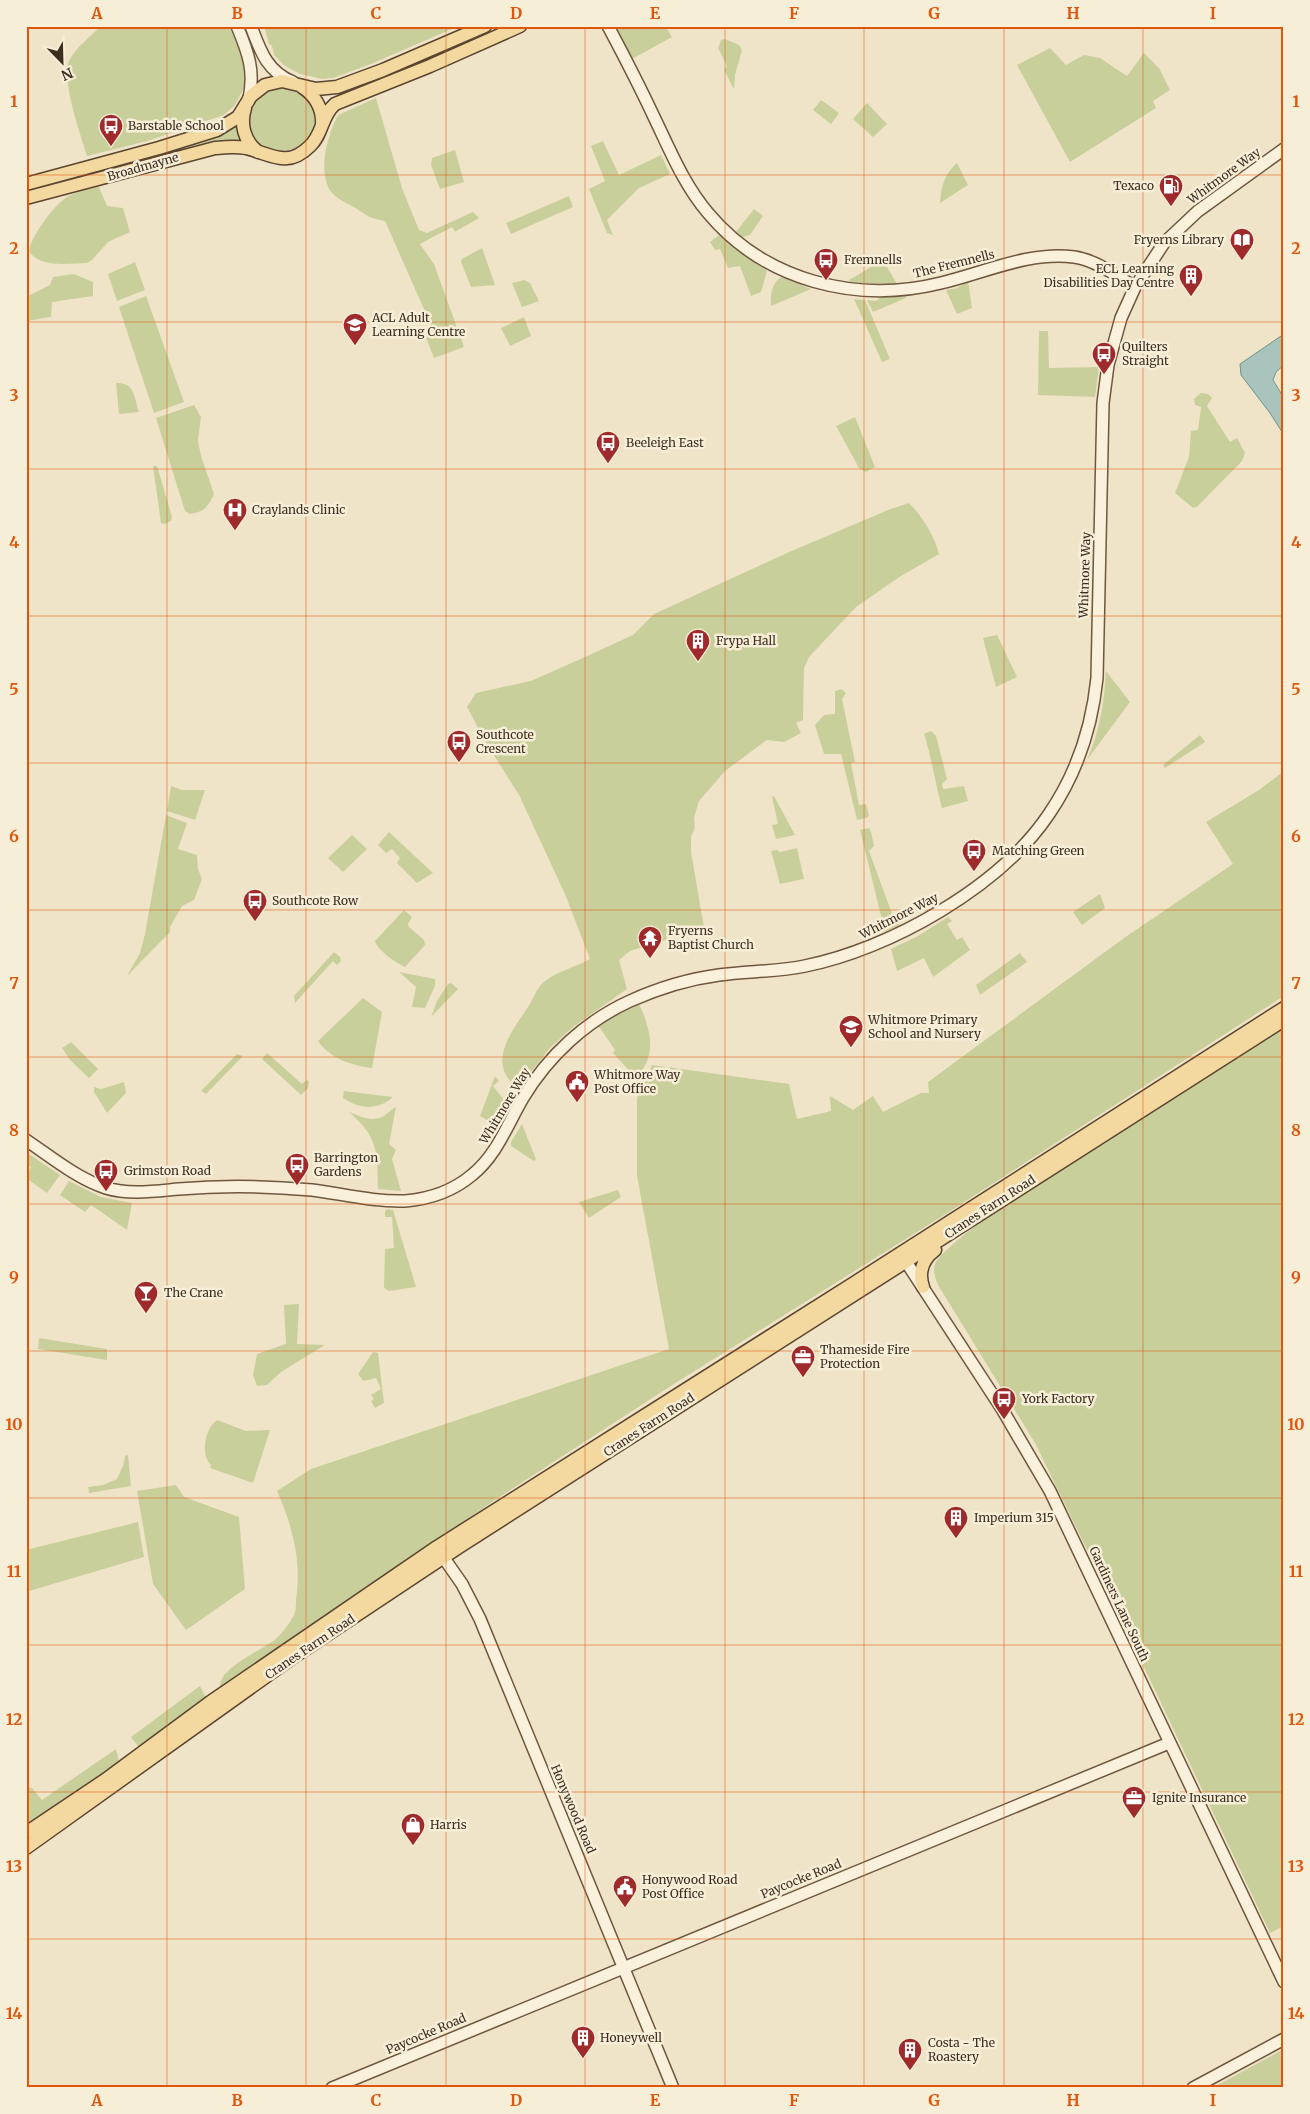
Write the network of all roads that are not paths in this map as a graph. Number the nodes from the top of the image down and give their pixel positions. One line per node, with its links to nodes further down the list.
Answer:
1 (238, 26): 7 (street)
2 (251, 26): 6 (street)
3 (485, 26): 6 (main road, Broadmayne)
4 (520, 26): 8 (main road, Broadmayne)
5 (608, 26): 13 (street, The Fremnells)
6 (298, 85): 7 (main road, Broadmayne); 8 (main road)
7 (246, 105): 10 (main road); 11 (main road, Broadmayne)
8 (322, 124): 10 (main road, Broadmayne)
9 (1284, 149): 13 (street, Whitmore Way)
10 (260, 153): 12 (main road, Broadmayne)
11 (26, 184)
12 (26, 198)
13 (1135, 287): 16 (street, Whitmore Way)
14 (1284, 1008): 18 (main road, Cranes Farm Road)
15 (1284, 1020): 17 (main road, Cranes Farm Road)
16 (26, 1140)
17 (978, 1215): 18 (main road, Cranes Farm Road); 19 (main road)
18 (904, 1258): 19 (street, Gardiners Lane South); 20 (main road, Cranes Farm Road)
19 (923, 1287): 21 (street, Gardiners Lane South)
20 (440, 1552): 22 (main road, Cranes Farm Road); 23 (main road, Cranes Farm Road); 24 (street, Honywood Road)
21 (1169, 1743): 24 (street, Paycocke Road); 25 (street, Gardiners Lane South)
22 (26, 1833)
23 (26, 1848)
24 (623, 1967): 27 (street, Paycocke Road); 28 (street, Honywood Road)
25 (1284, 1982)
26 (1284, 2039): 29 (street)
27 (332, 2088)
28 (673, 2088)
29 (1193, 2088)

